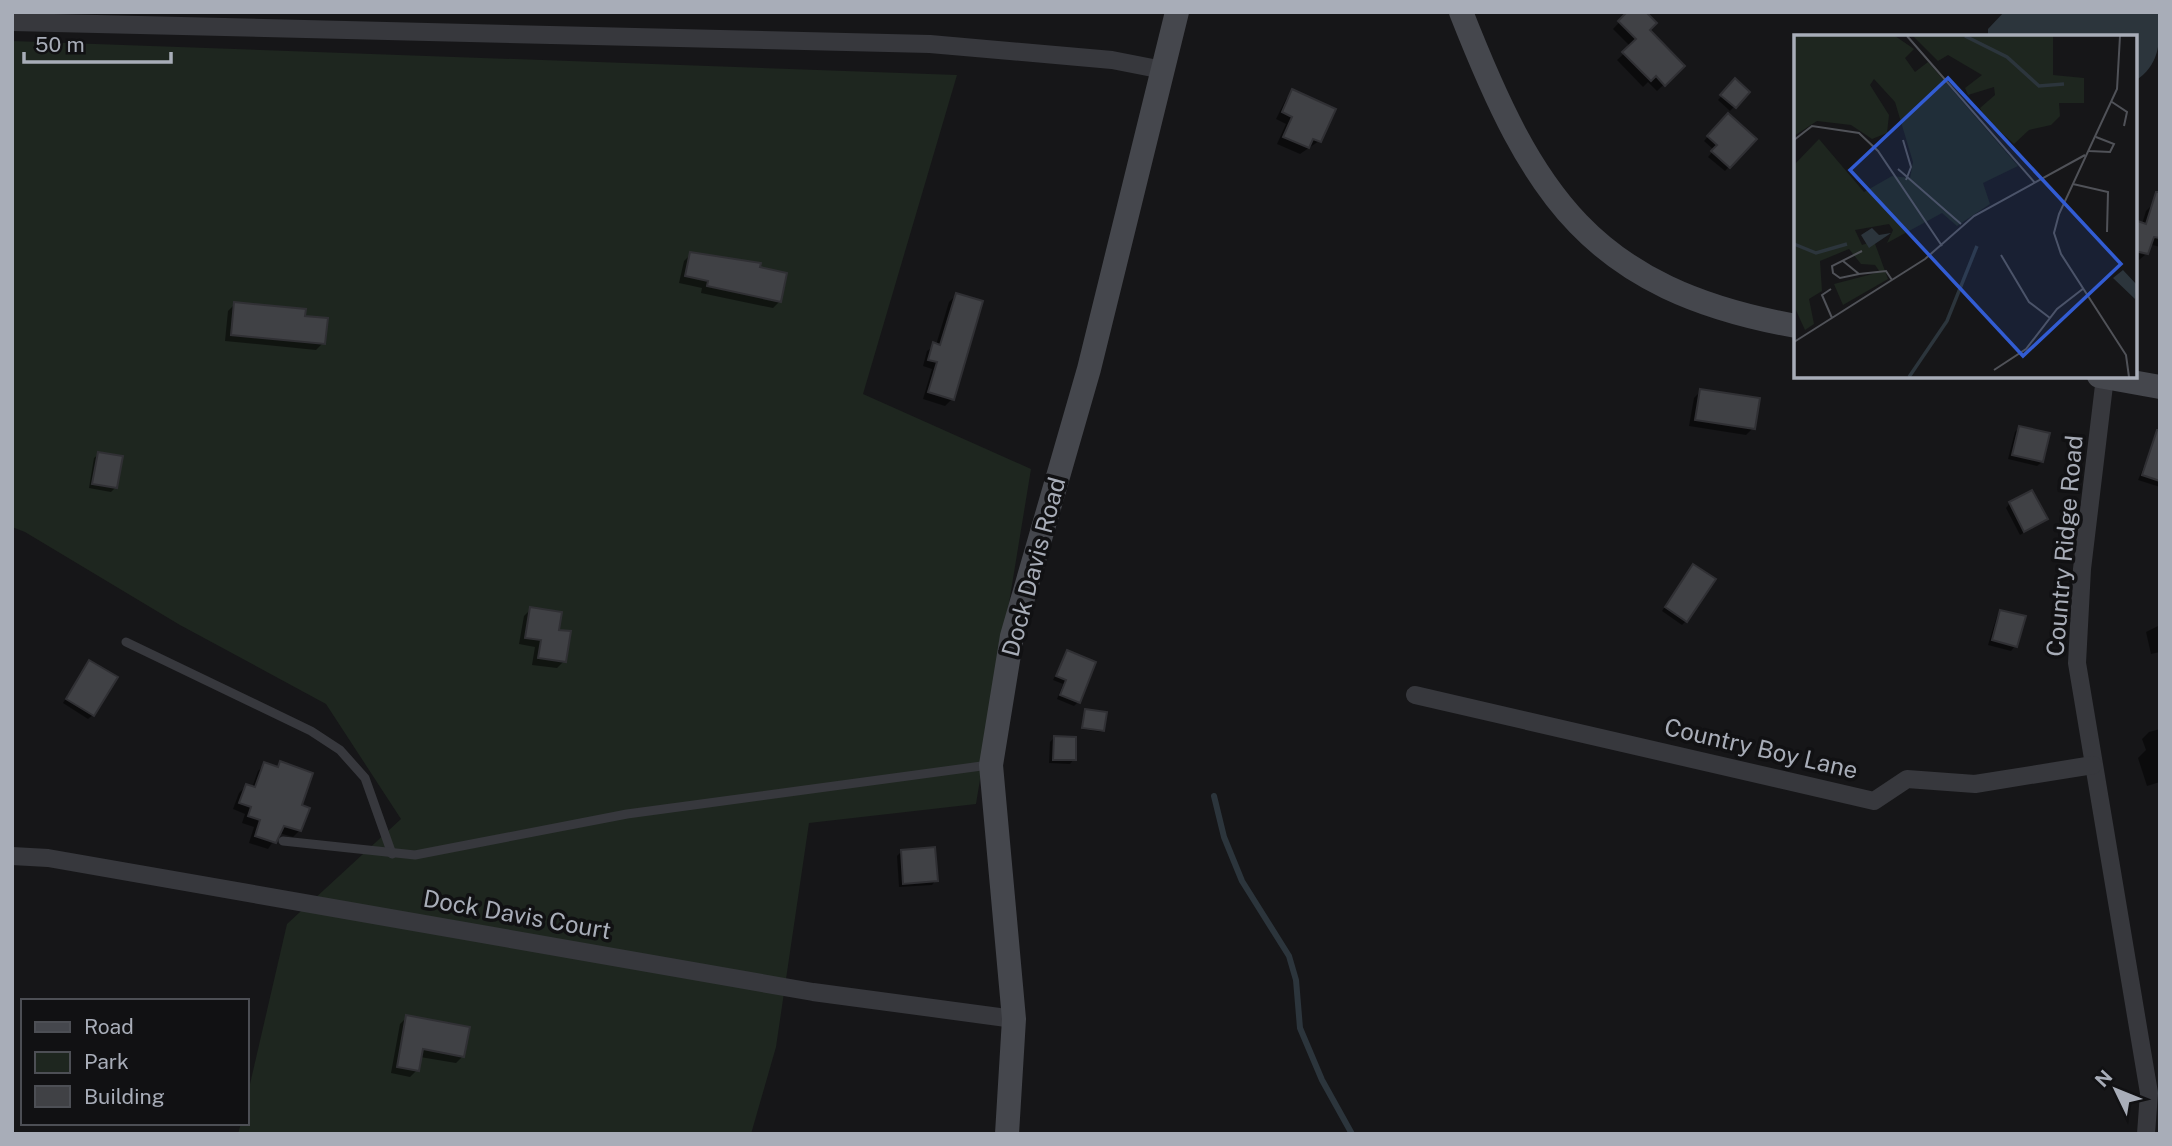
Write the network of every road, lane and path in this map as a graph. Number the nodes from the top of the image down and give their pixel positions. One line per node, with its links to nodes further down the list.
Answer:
1 (1177, 12): 4 (street, Dock Davis Road)
2 (1461, 12): 5 (street)
3 (12, 22): 4 (street)
4 (1163, 70): 11 (street, Dock Davis Road)
5 (1794, 326)
6 (2102, 378): 12 (street, Country Ridge Road)
7 (2108, 378): 8 (street)
8 (2160, 387)
9 (126, 642): 14 (lane)
10 (1415, 695): 12 (street, Country Boy Lane)
11 (990, 765): 14 (lane); 16 (street, Dock Davis Road)
12 (2093, 765): 18 (street, Country Ridge Road)
13 (282, 841): 14 (lane)
14 (392, 854)
15 (12, 856): 16 (street, Dock Davis Court)
16 (1014, 1019): 17 (street, Dock Davis Road)
17 (1007, 1134)
18 (2146, 1134)

